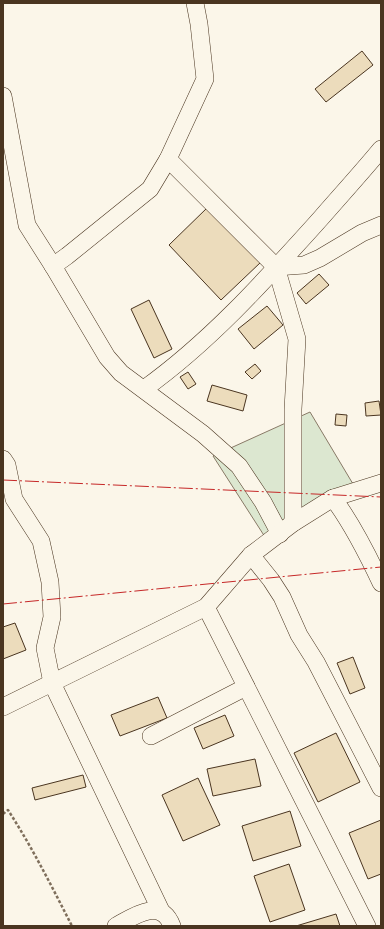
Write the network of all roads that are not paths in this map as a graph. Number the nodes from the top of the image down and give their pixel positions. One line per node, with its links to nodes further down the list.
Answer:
1 (195, 3): 4 (street)
2 (3, 96): 6 (street)
3 (380, 152): 7 (street)
4 (168, 159): 6 (street); 7 (street)
5 (381, 225): 7 (street)
6 (53, 266): 8 (street)
7 (276, 267): 8 (street); 12 (street)
8 (144, 389): 12 (street)
9 (3, 459): 16 (street)
10 (381, 483): 11 (street)
11 (333, 498): 12 (street); 14 (street)
12 (287, 528): 13 (street)
13 (251, 555): 15 (street); 20 (street)
14 (381, 583)
15 (206, 607): 16 (street); 17 (street)
16 (52, 683): 18 (street); 21 (street)
17 (246, 687): 19 (street); 24 (street)
18 (3, 707)
19 (152, 736)
20 (381, 788)
21 (160, 911): 22 (street); 23 (street)
22 (116, 926)
23 (172, 926)
24 (367, 926)

